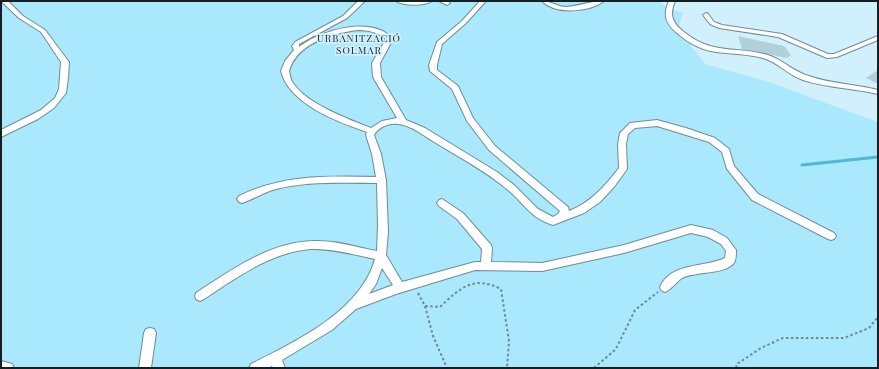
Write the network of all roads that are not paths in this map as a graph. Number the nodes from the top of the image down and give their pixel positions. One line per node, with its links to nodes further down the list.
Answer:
1 (4, 1): 15 (street)
2 (362, 1): 11 (street)
3 (399, 1): 4 (street)
4 (429, 1)
5 (483, 1): 19 (street)
6 (545, 1): 7 (street)
7 (601, 1)
8 (672, 1): 12 (street)
9 (706, 15): 10 (street)
10 (878, 38)
11 (298, 51): 13 (street); 14 (street)
12 (878, 92)
13 (403, 122): 14 (street); 19 (street)
14 (372, 131): 16 (street)
15 (1, 134)
16 (382, 180): 17 (street); 21 (street)
17 (242, 199)
18 (442, 203): 22 (street)
19 (562, 217): 20 (street)
20 (831, 236)
21 (381, 256): 24 (street); 25 (street); 26 (street)
22 (486, 266): 23 (street); 24 (street)
23 (665, 287)
24 (400, 288): 26 (street)
25 (200, 296)
26 (353, 306): 28 (street)
27 (150, 333): 31 (street)
28 (277, 363): 32 (street)
29 (1, 367): 30 (street)
30 (8, 368)
31 (145, 368)
32 (255, 368)

